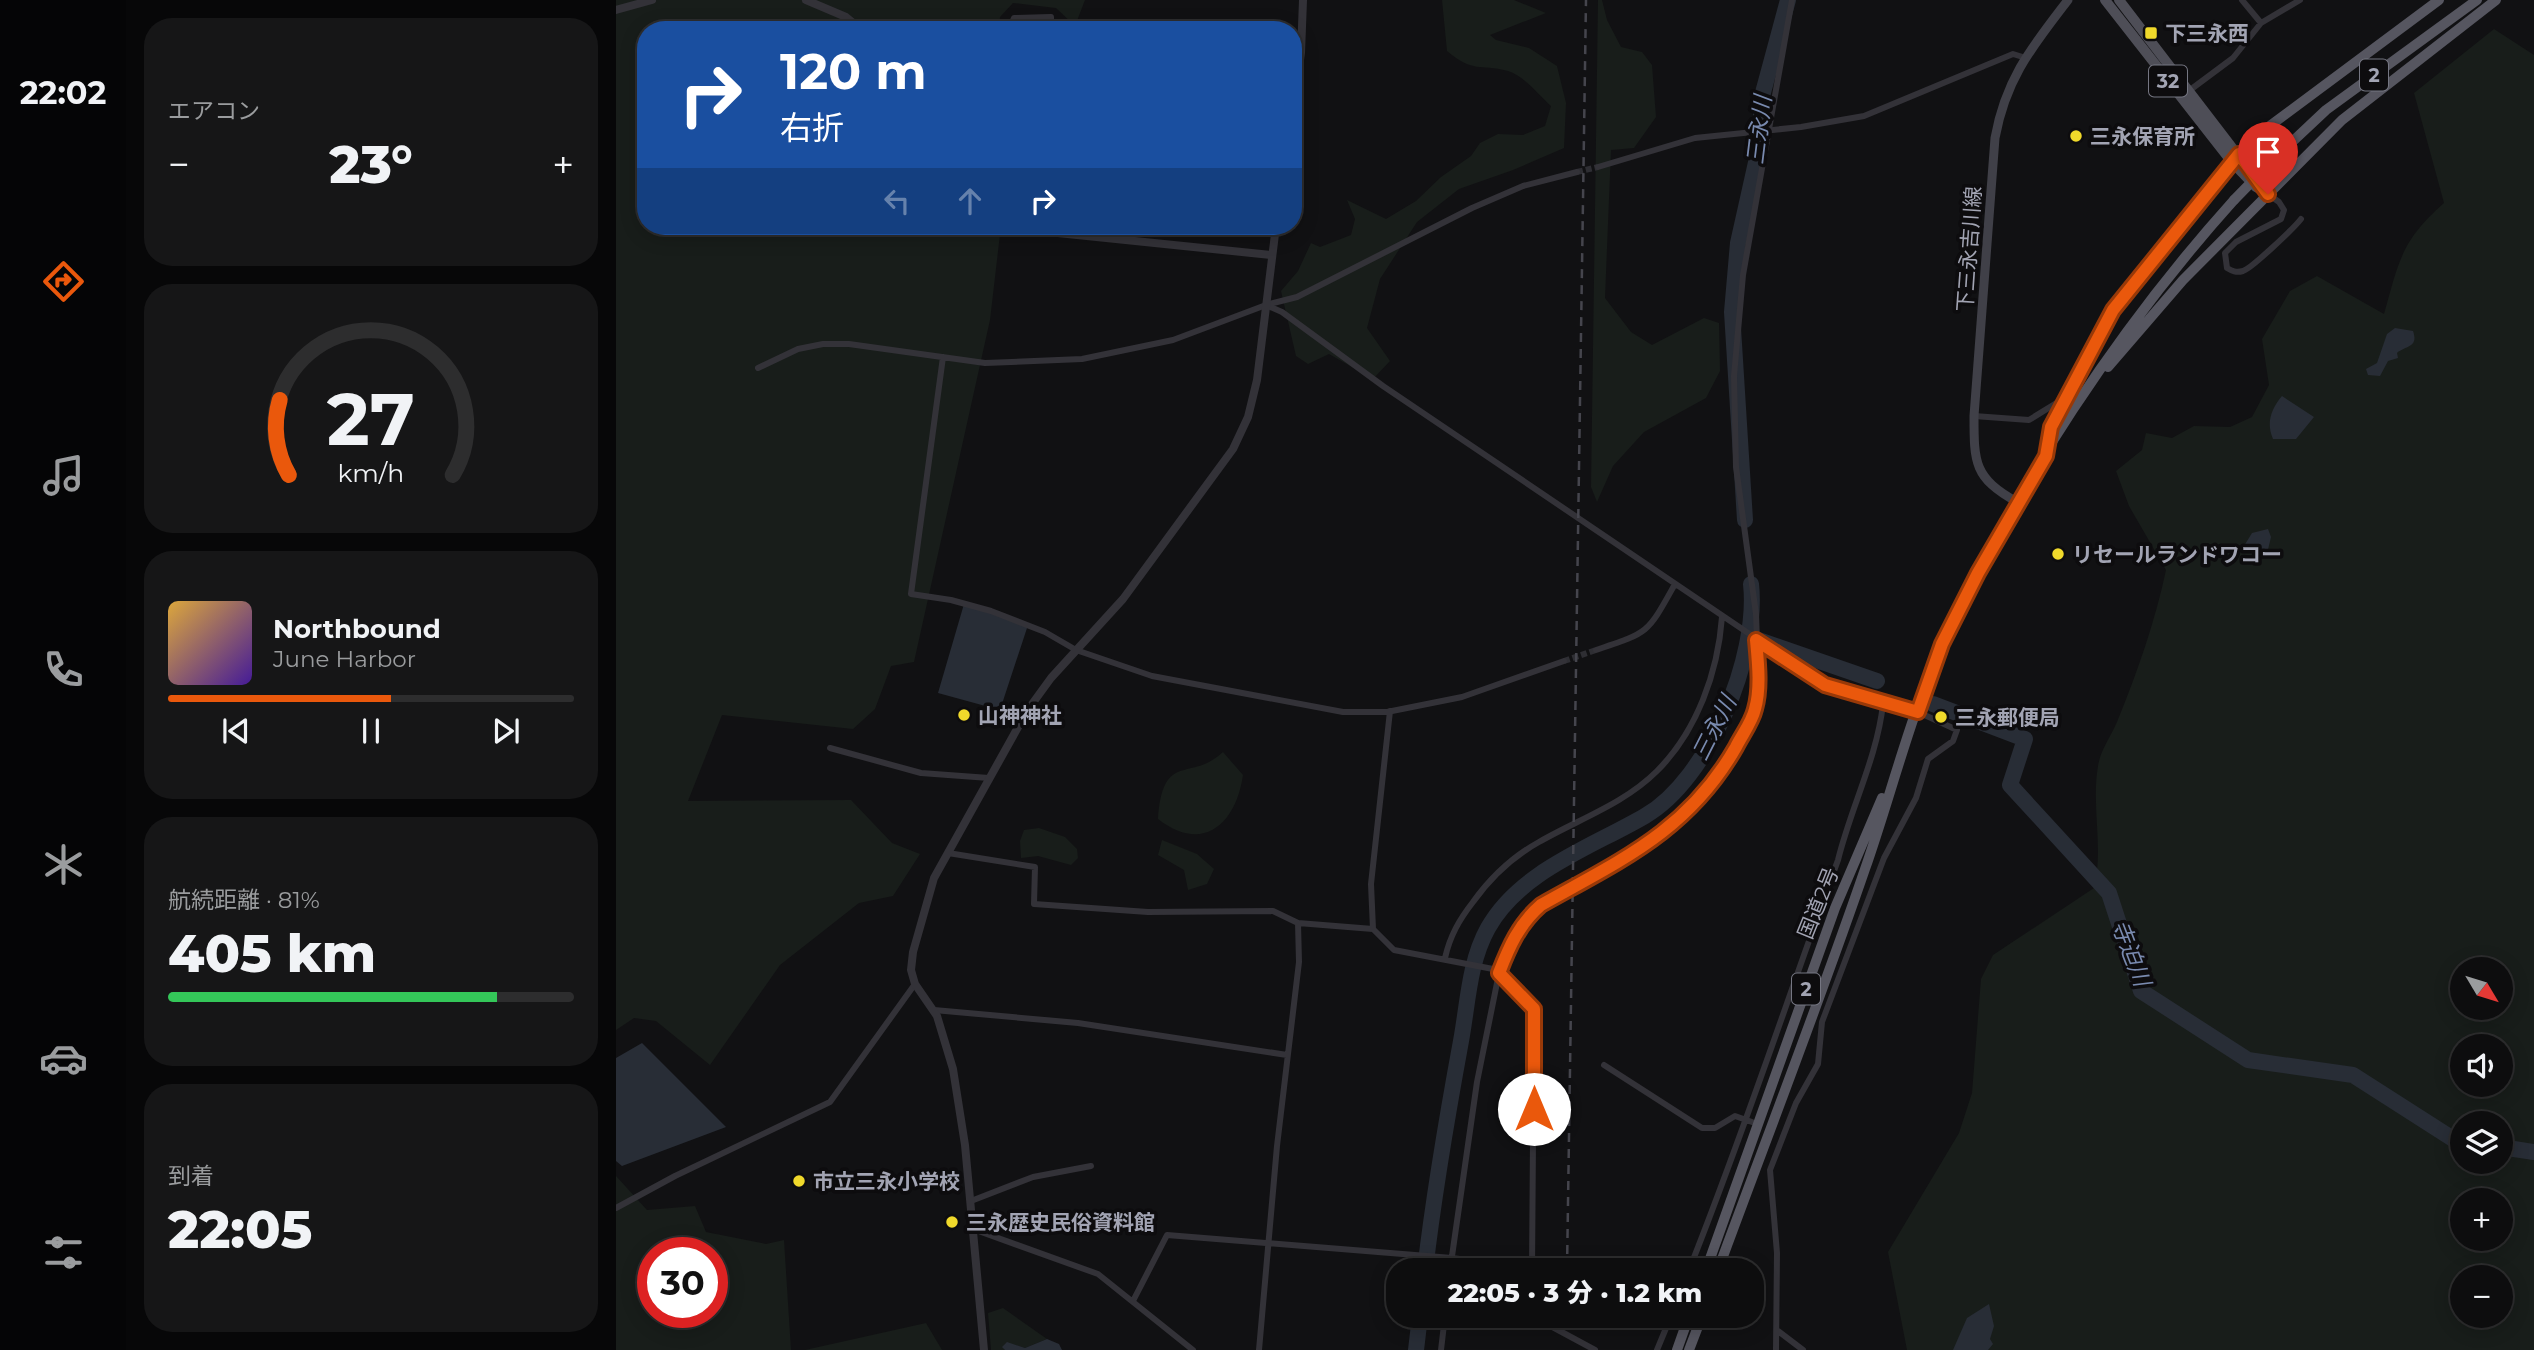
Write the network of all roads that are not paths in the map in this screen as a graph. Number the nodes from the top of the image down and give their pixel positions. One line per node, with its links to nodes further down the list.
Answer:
1 (652, 0): 13 (street)
2 (806, 0): 14 (street)
3 (1303, 0): 17 (street)
4 (1792, 0): 21 (street)
5 (2068, 0): 19 (main road, 下三永吉川線)
6 (2105, 0): 20 (main road, 32)
7 (2119, 0): 20 (main road, 32)
8 (2242, 0): 18 (street)
9 (2300, 0): 18 (street)
10 (2439, 0): 22 (highway)
11 (2477, 0): 33 (highway, 国道2号 / 2, bridge)
12 (2496, 0): 25 (highway)
13 (616, 10)
14 (851, 21)
15 (1013, 21): 16 (street)
16 (1051, 21)
17 (1301, 21)
18 (2261, 23): 20 (street)
19 (2026, 58): 21 (street); 35 (main road, 下三永吉川線)
20 (2185, 94): 22 (main road, 32)
21 (1768, 129): 23 (street); 40 (street)
22 (2235, 158): 25 (main road, 32); 34 (highway)
23 (1598, 167)
24 (1577, 172): 30 (street)
25 (2268, 194): 26 (street); 33 (highway)
26 (2301, 219)
27 (1077, 235): 29 (street)
28 (1275, 235): 29 (street)
29 (1272, 255): 30 (street)
30 (1266, 305): 31 (street); 38 (street); 41 (street)
31 (943, 358): 32 (street); 41 (street)
32 (758, 368)
33 (2090, 387): 36 (highway, 国道2号 / 2)
34 (2067, 395): 35 (street); 36 (highway)
35 (1973, 416): 37 (main road, 下三永吉川線)
36 (2046, 456): 37 (highway, 国道2号 / 2)
37 (2017, 502): 46 (highway, 国道2号 / 2)
38 (1675, 584): 39 (street); 42 (street)
39 (1722, 617): 40 (street); 52 (street)
40 (1756, 640): 44 (street); 53 (street)
41 (1076, 650): 45 (street); 48 (street)
42 (1596, 650)
43 (1564, 661): 45 (street)
44 (1883, 704): 46 (street); 58 (street)
45 (1390, 711): 51 (street)
46 (1918, 712): 61 (street); 71 (highway, 国道2号 / 2); 72 (highway, 国道2号 / 2)
47 (830, 748): 48 (street)
48 (989, 778): 49 (street)
49 (948, 853): 50 (street); 54 (street)
50 (1298, 923): 51 (street); 56 (street)
51 (1373, 929): 52 (street)
52 (1447, 959): 53 (street)
53 (1496, 971): 67 (street); 69 (street)
54 (915, 984): 55 (street); 64 (street)
55 (934, 1010): 56 (street); 63 (street)
56 (1287, 1055): 66 (street)
57 (1604, 1065): 58 (street)
58 (1744, 1119): 59 (street); 70 (street)
59 (1752, 1122)
60 (1778, 1131): 61 (street)
61 (1786, 1135): 79 (street)
62 (1091, 1166): 63 (street)
63 (971, 1201): 65 (street)
64 (616, 1208)
65 (974, 1229): 73 (street); 80 (street)
66 (1269, 1242): 67 (street); 73 (street); 82 (street)
67 (1449, 1257): 68 (street)
68 (1456, 1258)
69 (1532, 1258)
70 (1694, 1258)
71 (1710, 1258)
72 (1722, 1258)
73 (1132, 1301): 81 (street)
74 (1444, 1328): 83 (street)
75 (1554, 1328): 84 (street)
76 (1666, 1328): 85 (street)
77 (1685, 1328): 86 (highway)
78 (1697, 1328): 87 (highway)
79 (1778, 1331): 88 (street); 89 (street)
80 (984, 1350)
81 (1194, 1350)
82 (1259, 1350)
83 (1441, 1350)
84 (1595, 1350)
85 (1657, 1350)
86 (1677, 1350)
87 (1689, 1350)
88 (1776, 1350)
89 (1803, 1350)

